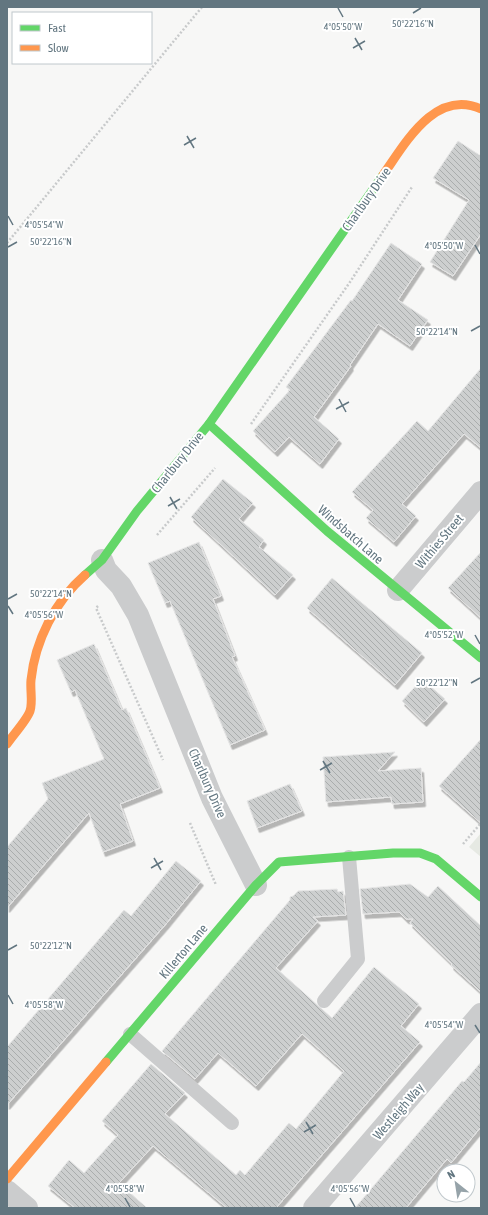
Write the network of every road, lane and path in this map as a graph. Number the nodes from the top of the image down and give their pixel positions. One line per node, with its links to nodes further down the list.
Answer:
1 (202, 7): 3 (path)
2 (481, 108): 4 (street, Charlbury Drive)
3 (7, 243)
4 (209, 424): 6 (street, Charlbury Drive); 7 (street, Windsbatch Lane)
5 (481, 492): 7 (street, Withies Street)
6 (102, 560): 9 (street); 11 (street, Charlbury Drive)
7 (398, 590): 8 (street, Windsbatch Lane)
8 (481, 658)
9 (7, 744)
10 (349, 857): 11 (street, Killerton Lane); 12 (street, Killerton Lane); 13 (lane)
11 (256, 884): 15 (street, Killerton Lane)
12 (481, 897)
13 (324, 1001)
14 (481, 1014): 20 (street, Westleigh Way)
15 (130, 1034): 16 (lane); 17 (street, Killerton Lane)
16 (232, 1123)
17 (7, 1179)
18 (7, 1191): 19 (street)
19 (27, 1208)
20 (314, 1208)

